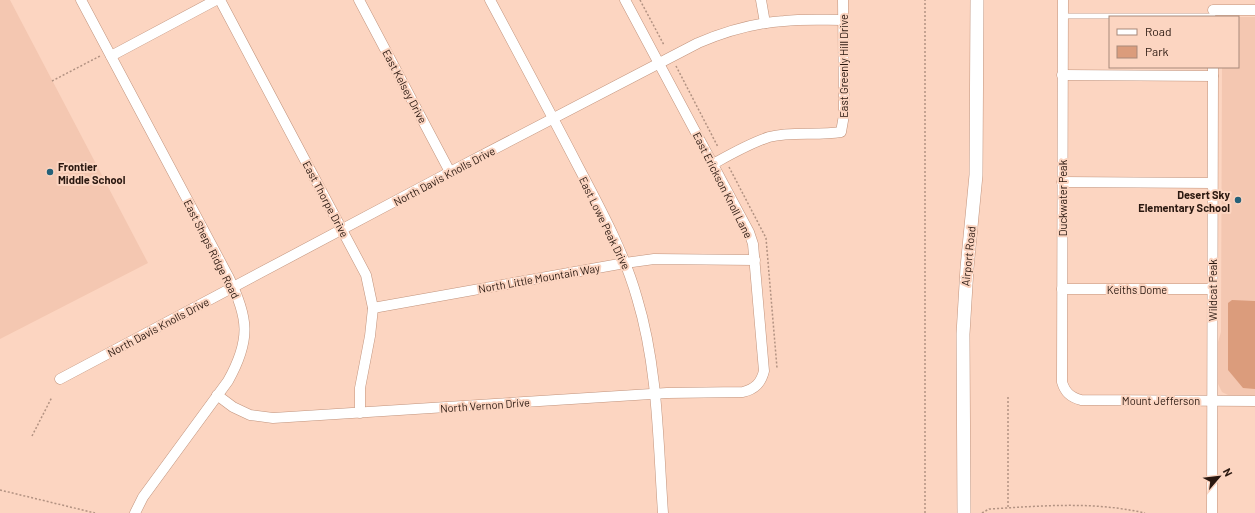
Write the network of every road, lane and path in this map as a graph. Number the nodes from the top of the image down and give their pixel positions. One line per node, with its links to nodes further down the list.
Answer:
1 (82, 0): 20 (street, East Sheps Ridge Road)
2 (216, 0): 20 (street)
3 (220, 0): 32 (street, East Thorpe Drive)
4 (359, 0): 29 (street, East Kelsey Drive)
5 (490, 0): 26 (street, East Lowe Peak Drive)
6 (625, 0): 21 (street, East Erickson Knoll Lane)
7 (640, 0): 18 (path)
8 (761, 0): 17 (street)
9 (843, 0): 16 (street, East Greenly Hill Drive)
10 (925, 0): 55 (path)
11 (977, 0): 56 (street, Airport Road)
12 (1064, 0): 15 (street, Duckwater Peak)
13 (1255, 10): 14 (street)
14 (1213, 11): 15 (lane)
15 (1064, 16): 24 (street, Duckwater Peak)
16 (843, 20): 17 (street, North Davis Knolls Drive); 28 (street, East Greenly Hill Drive)
17 (765, 23): 21 (street, North Davis Knolls Drive)
18 (664, 45)
19 (100, 56): 25 (path)
20 (111, 56): 35 (street, East Sheps Ridge Road)
21 (658, 63): 26 (street, North Davis Knolls Drive); 28 (street, East Erickson Knoll Lane)
22 (676, 66): 27 (path)
23 (1213, 71): 24 (street); 31 (street, Wildcat Peak)
24 (1062, 75): 30 (street, Duckwater Peak)
25 (52, 81)
26 (553, 118): 29 (street, North Davis Knolls Drive); 34 (street, East Lowe Peak Drive)
27 (718, 147)
28 (713, 164): 33 (street, East Erickson Knoll Lane)
29 (450, 172): 32 (street, North Davis Knolls Drive)
30 (1062, 182): 31 (street); 36 (street, Duckwater Peak)
31 (1212, 183): 37 (street, Wildcat Peak)
32 (342, 230): 35 (street, North Davis Knolls Drive); 38 (street, East Thorpe Drive)
33 (755, 260): 34 (street, North Little Mountain Way); 40 (street, East Erickson Knoll Lane)
34 (625, 263): 38 (street, North Little Mountain Way); 41 (street, East Lowe Peak Drive)
35 (234, 287): 39 (street, North Davis Knolls Drive); 43 (street, East Sheps Ridge Road)
36 (1062, 289): 37 (street, Keiths Dome); 42 (street, Duckwater Peak)
37 (1212, 289): 46 (street, Wildcat Peak)
38 (373, 308): 48 (street, East Thorpe Drive)
39 (60, 379)
40 (757, 386): 41 (street, North Vernon Drive)
41 (655, 394): 48 (street, North Vernon Drive); 54 (street, East Lowe Peak Drive)
42 (1068, 394): 46 (street, Mount Jefferson)
43 (217, 395): 48 (street, North Vernon Drive); 53 (street, East Sheps Ridge Road)
44 (52, 397): 49 (path)
45 (1008, 397): 51 (path)
46 (1212, 400): 47 (street, Mount Jefferson); 59 (street, Wildcat Peak)
47 (1255, 401)
48 (360, 413)
49 (32, 436)
50 (0, 490): 52 (path)
51 (1008, 508): 57 (path); 58 (path)
52 (95, 513)
53 (135, 513)
54 (663, 513)
55 (925, 513)
56 (964, 513)
57 (982, 513)
58 (1145, 513)
59 (1212, 513)

